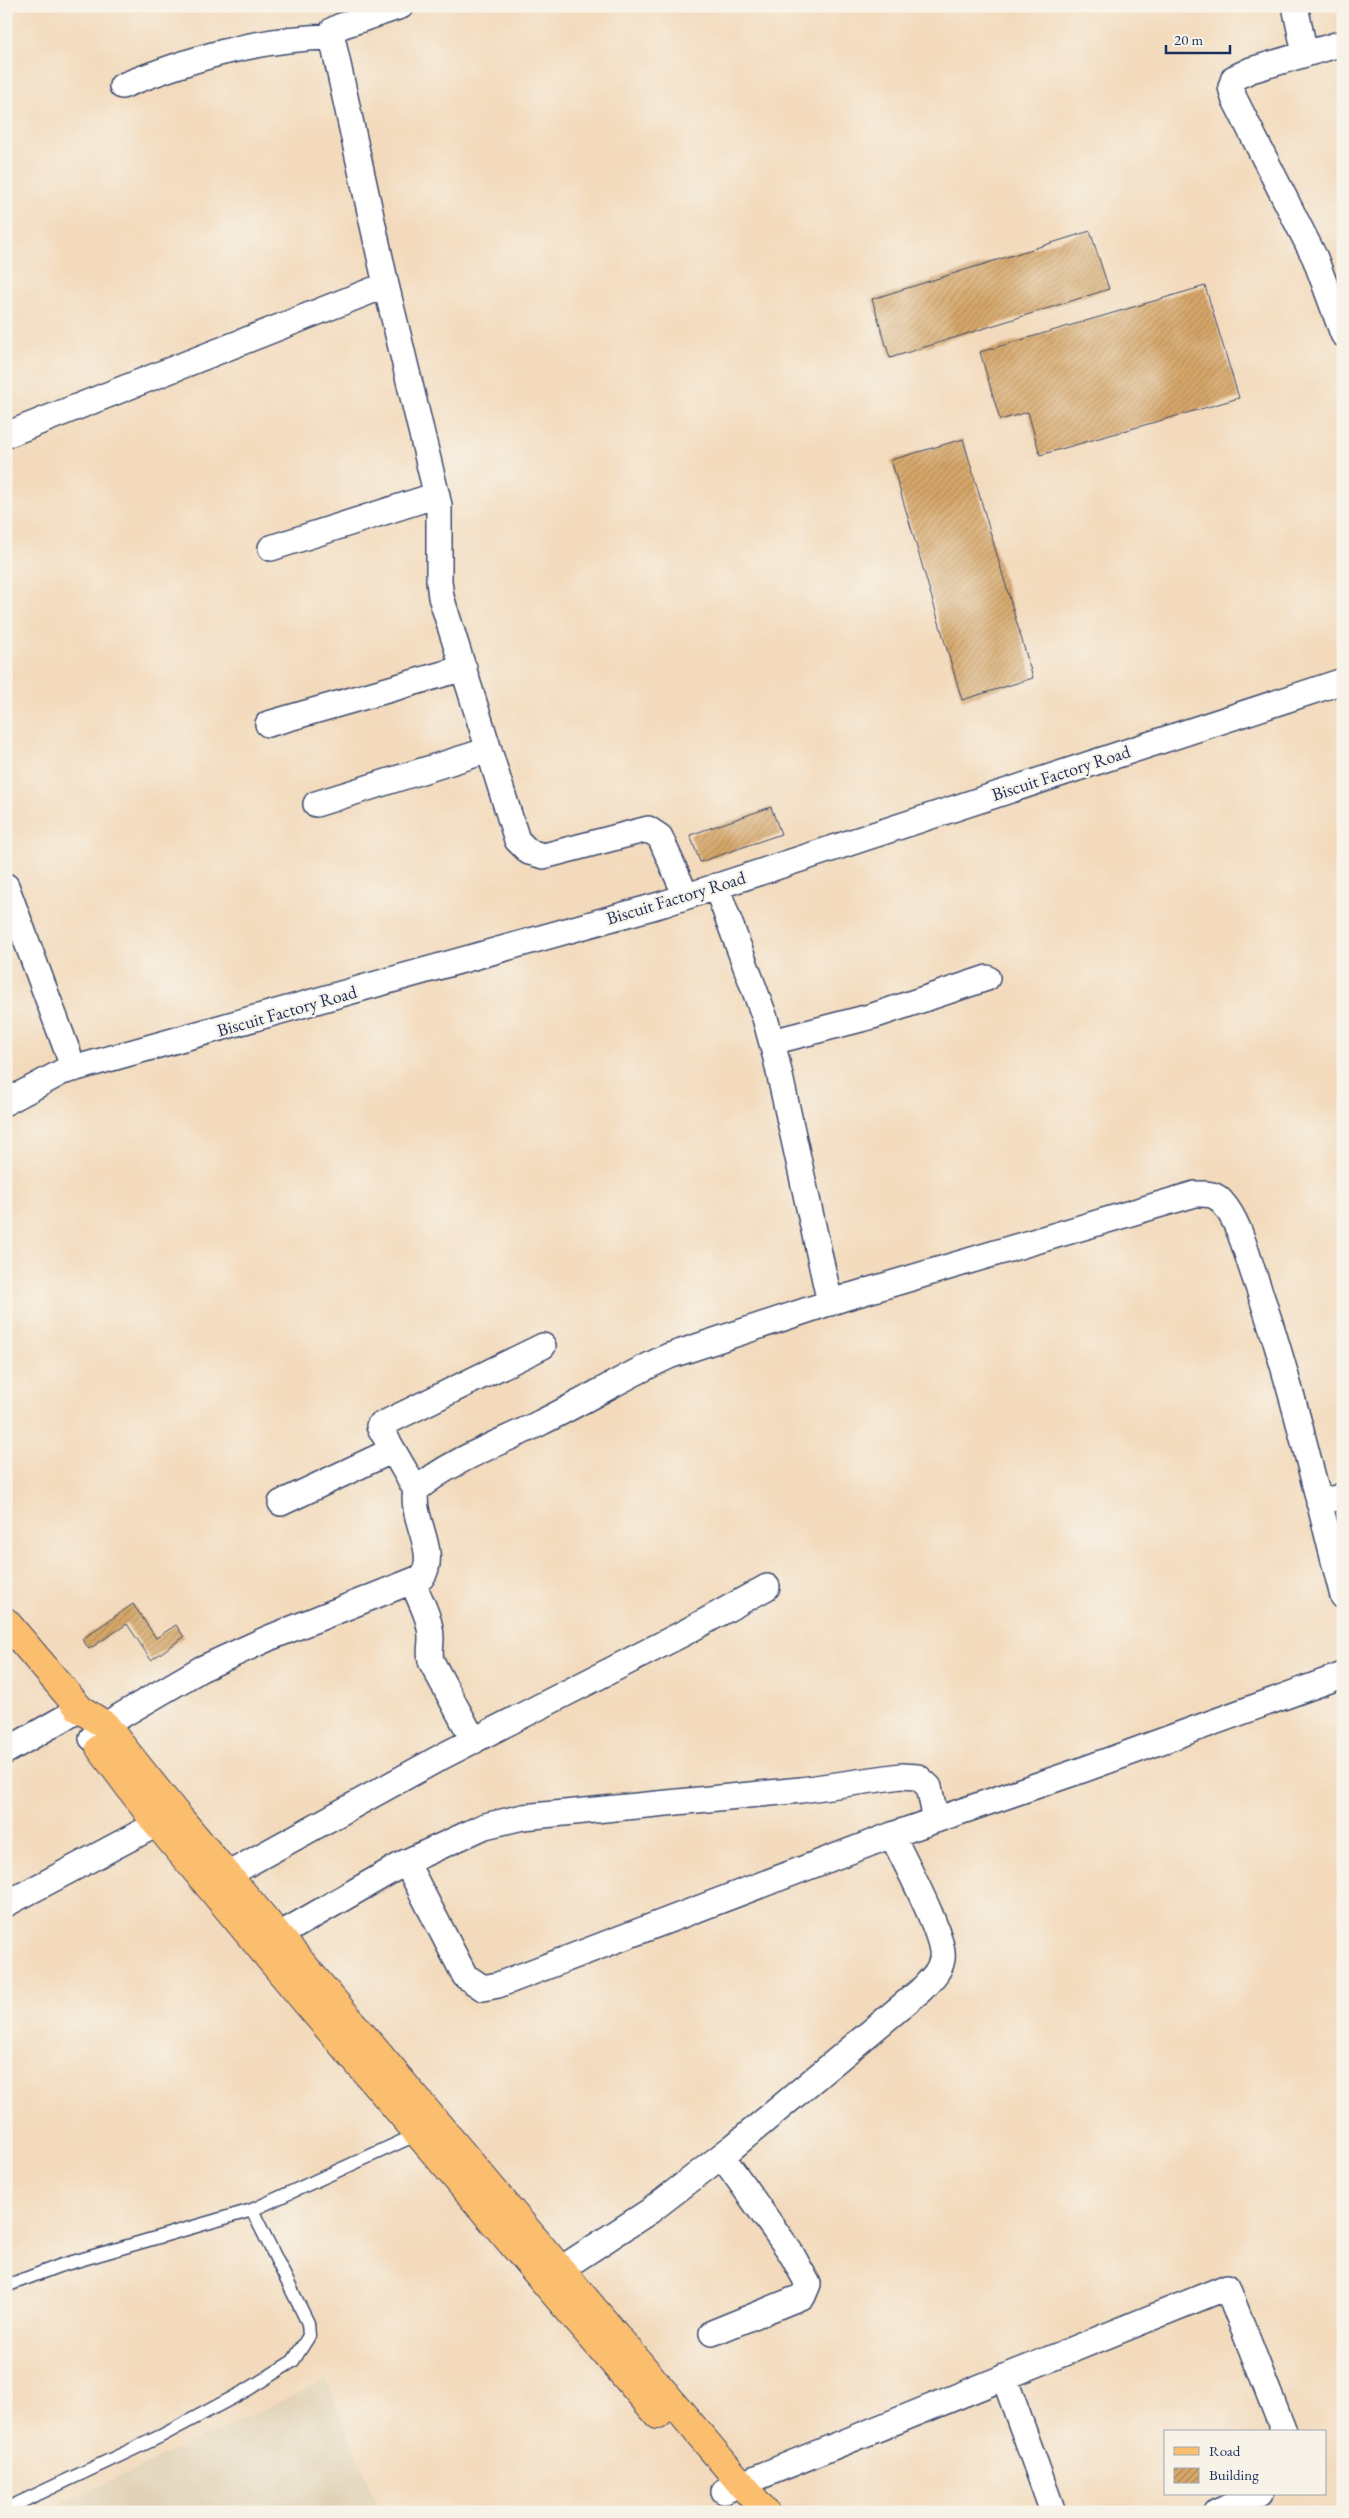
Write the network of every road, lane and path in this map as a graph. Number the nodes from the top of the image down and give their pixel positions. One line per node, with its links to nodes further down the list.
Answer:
1 (401, 6): 3 (street)
2 (1295, 6): 5 (street)
3 (332, 37): 6 (street); 7 (street)
4 (1343, 43): 5 (street)
5 (1305, 54): 8 (street)
6 (122, 86)
7 (386, 285): 9 (street); 10 (street)
8 (1343, 334)
9 (6, 435)
10 (437, 495): 11 (street); 12 (street)
11 (271, 548)
12 (464, 668): 14 (street); 15 (street)
13 (1343, 682): 18 (street, Biscuit Factory Road)
14 (268, 724)
15 (489, 750): 16 (street); 19 (street)
16 (316, 804)
17 (6, 886): 22 (street)
18 (716, 886): 19 (street, Biscuit Factory Road); 21 (street)
19 (686, 896): 22 (street, Biscuit Factory Road)
20 (987, 978): 21 (street)
21 (772, 1042): 24 (street)
22 (74, 1069): 23 (street, Biscuit Factory Road)
23 (6, 1102)
24 (830, 1304): 27 (street); 30 (street)
25 (542, 1346): 26 (street)
26 (393, 1450): 27 (street); 29 (street)
27 (416, 1490): 31 (street)
28 (1343, 1496): 30 (street)
29 (281, 1503)
30 (1319, 1503): 33 (street)
31 (412, 1581): 37 (street); 38 (street)
32 (767, 1587): 38 (street)
33 (1343, 1596)
34 (6, 1622): 36 (main road)
35 (1343, 1675): 41 (street)
36 (80, 1709): 37 (main road); 39 (street)
37 (98, 1732): 40 (main road)
38 (474, 1741): 44 (street)
39 (6, 1751)
40 (166, 1819): 44 (main road); 45 (street)
41 (936, 1820): 42 (street); 43 (street)
42 (892, 1835): 43 (street); 48 (street)
43 (406, 1862): 46 (street)
44 (218, 1880): 46 (main road)
45 (6, 1904)
46 (269, 1941): 47 (main road)
47 (427, 2129): 49 (lane); 50 (main road)
48 (722, 2156): 50 (street); 52 (street)
49 (252, 2210): 51 (lane); 57 (lane)
50 (551, 2275): 55 (main road)
51 (6, 2286)
52 (712, 2333)
53 (1004, 2377): 54 (street); 55 (street); 60 (street)
54 (1283, 2430)
55 (732, 2487): 58 (main road); 59 (main road)
56 (1255, 2496): 61 (street)
57 (6, 2509)
58 (742, 2512)
59 (765, 2512)
60 (1053, 2512)
61 (1216, 2512)

